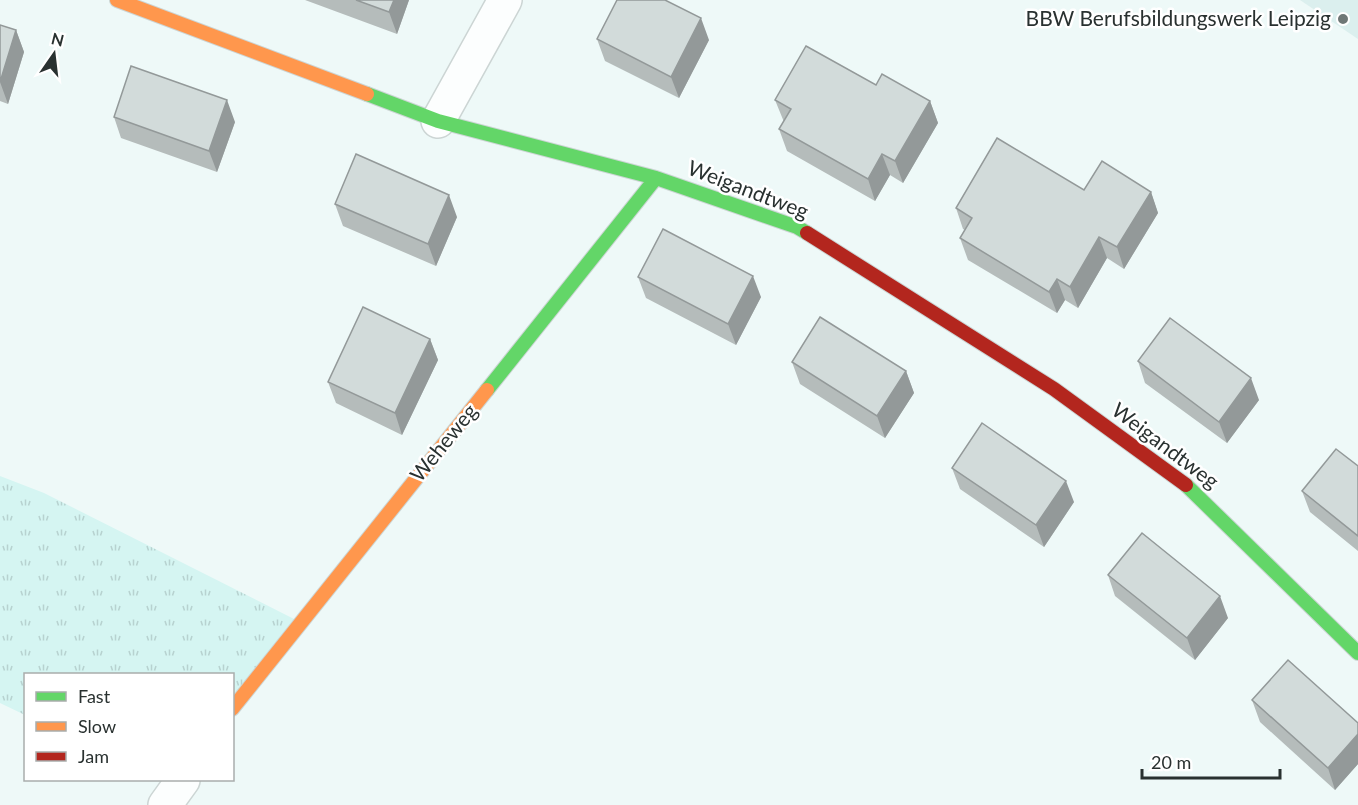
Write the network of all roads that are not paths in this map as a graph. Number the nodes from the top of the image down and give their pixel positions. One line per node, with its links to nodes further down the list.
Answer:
1 (117, 0): 3 (street, Weigandtweg)
2 (505, 0): 3 (street)
3 (438, 121): 4 (street, Weigandtweg)
4 (656, 178): 5 (street, Weigandtweg); 6 (street, Weheweg)
5 (1358, 653)
6 (234, 706)
7 (182, 781): 8 (street)
8 (165, 805)

